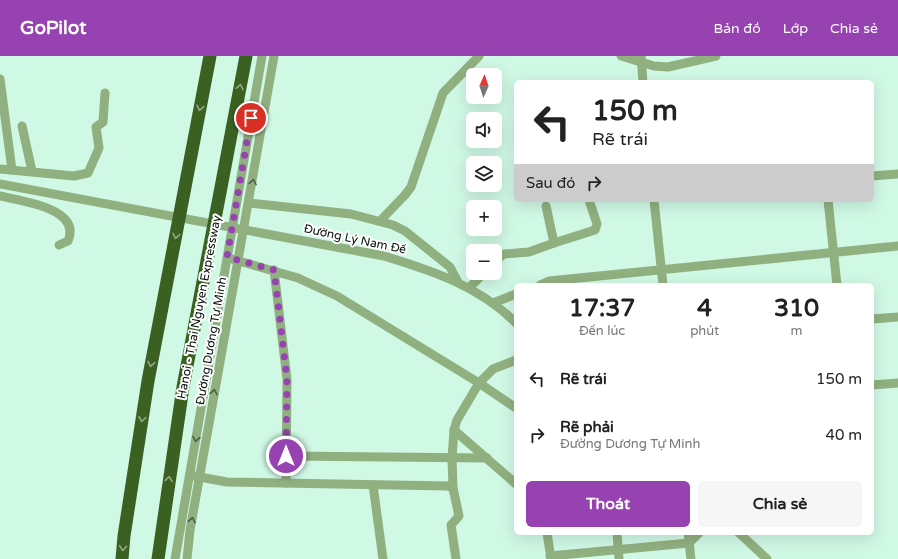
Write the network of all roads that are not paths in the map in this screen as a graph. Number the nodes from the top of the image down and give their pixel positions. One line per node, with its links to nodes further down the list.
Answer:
1 (210, 56): 69 (highway, one-way to 69)
2 (246, 56): 70 (highway, Hanoi - Thai Nguyen Expressway, one-way to 2)
3 (262, 56): 31 (street, Đường Dương Tự Minh)
4 (274, 56): 23 (street, Đường Dương Tự Minh, one-way to 4)
5 (479, 56): 25 (street)
6 (621, 56): 8 (street)
7 (716, 56): 8 (street)
8 (641, 58): 10 (street)
9 (0, 79): 14 (street)
10 (643, 80)
11 (105, 92): 15 (street)
12 (22, 126): 15 (street)
13 (0, 169): 14 (street)
14 (12, 170): 15 (street)
15 (32, 171)
16 (898, 174): 17 (street)
17 (874, 176)
18 (0, 184): 36 (street, Đường Lý Nam Đế)
19 (0, 196): 27 (street)
20 (590, 202): 26 (street)
21 (654, 202): 34 (street)
22 (828, 202): 29 (street)
23 (249, 203): 25 (street); 32 (street, Đường Dương Tự Minh)
24 (546, 206): 26 (street)
25 (380, 221): 36 (street)
26 (554, 243): 30 (street)
27 (59, 245)
28 (898, 246): 29 (street)
29 (834, 252): 34 (street); 39 (street)
30 (502, 256)
31 (227, 257): 32 (street); 55 (street, Đường Dương Tự Minh, one-way to 55)
32 (237, 260): 33 (street); 56 (street, Đường Dương Tự Minh, one-way to 32)
33 (274, 270): 47 (street); 52 (street)
34 (661, 271): 37 (street); 38 (street)
35 (477, 280): 40 (street)
36 (458, 282): 40 (street, Đường Lý Nam Đế)
37 (544, 283)
38 (663, 283)
39 (837, 283)
40 (470, 287): 42 (street, Đường Lý Nam Đế)
41 (514, 295): 42 (street)
42 (493, 303): 45 (street, Đường Lý Nam Đế)
43 (898, 317): 44 (street)
44 (874, 319)
45 (514, 321)
46 (514, 361): 47 (street)
47 (479, 383): 50 (street); 51 (street)
48 (898, 383): 49 (street)
49 (874, 385)
50 (514, 407)
51 (454, 430): 53 (street); 54 (street)
52 (286, 456): 53 (street); 58 (street)
53 (452, 458): 54 (street); 60 (street)
54 (487, 458): 57 (street)
55 (189, 475): 56 (street); 71 (street, Đường Dương Tự Minh)
56 (199, 477): 58 (street); 72 (street, Đường Dương Tự Minh, one-way to 56)
57 (514, 482)
58 (286, 483): 59 (street)
59 (373, 485): 60 (street); 73 (street)
60 (453, 488): 74 (street)
61 (547, 535): 68 (street)
62 (617, 535): 67 (street)
63 (688, 535): 66 (street)
64 (697, 535): 66 (street)
65 (741, 535): 77 (street)
66 (689, 543): 67 (street); 76 (street)
67 (618, 548): 68 (street); 75 (street)
68 (551, 557)
69 (122, 559)
70 (158, 559)
71 (175, 559)
72 (187, 559)
73 (383, 559)
74 (456, 559)
75 (619, 559)
76 (691, 559)
77 (767, 559)

